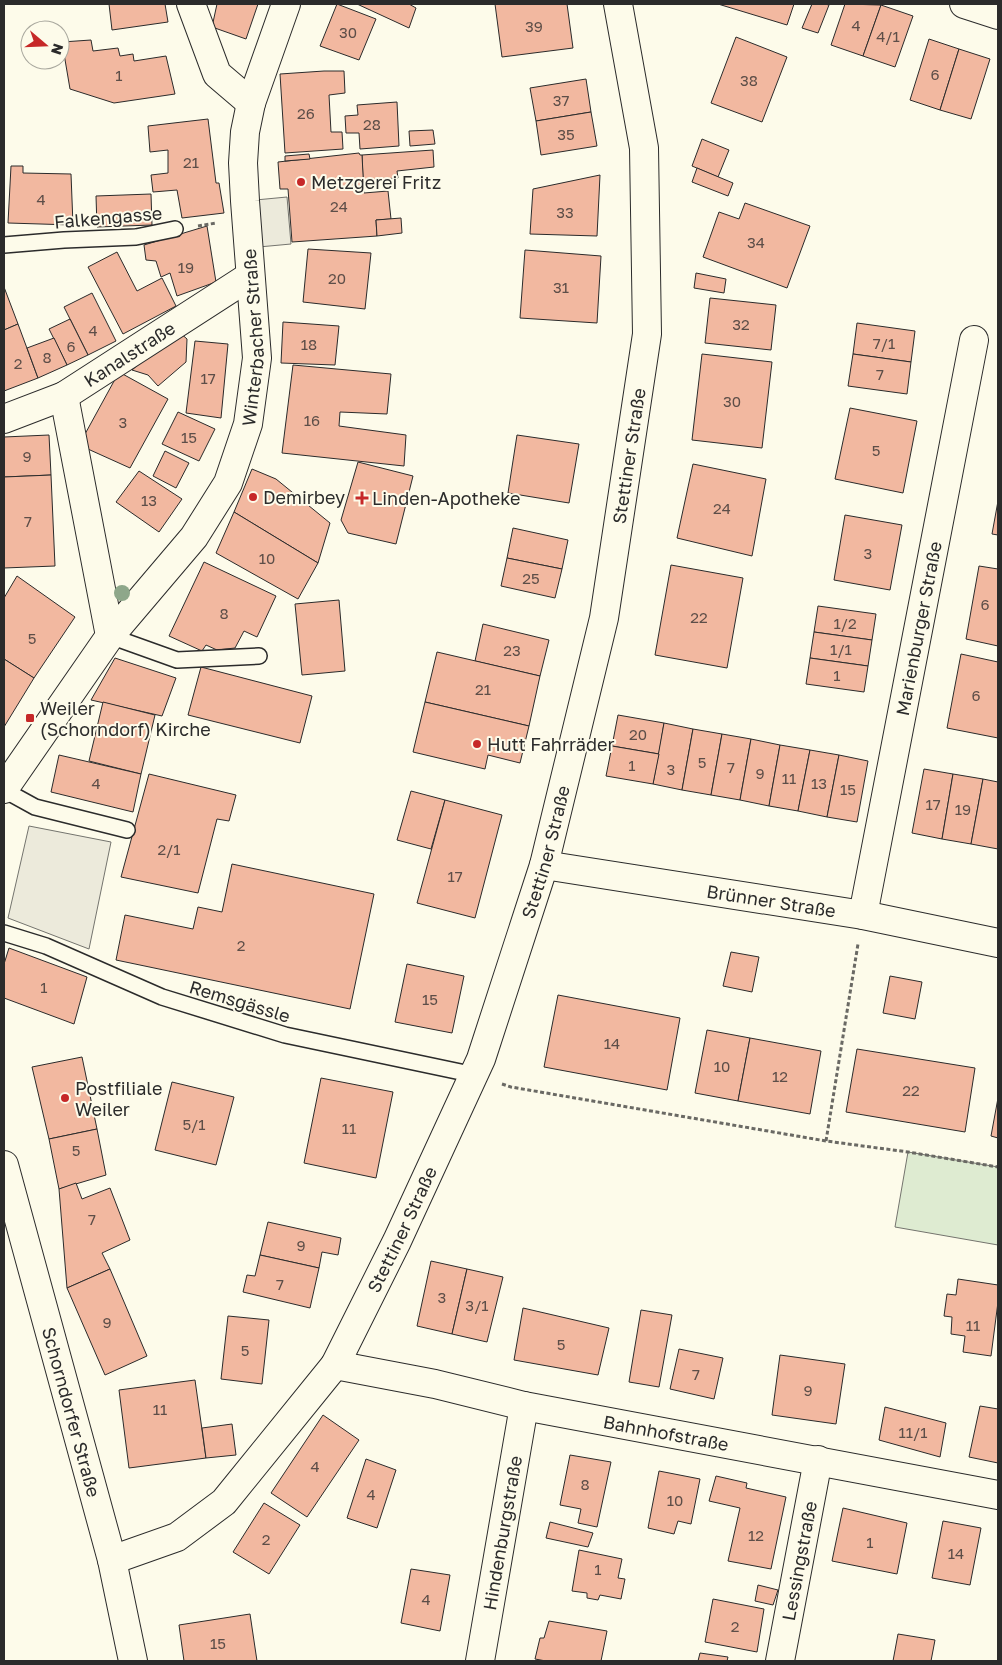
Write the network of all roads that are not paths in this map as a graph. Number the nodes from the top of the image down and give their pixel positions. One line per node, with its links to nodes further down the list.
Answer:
1 (191, 4): 6 (street)
2 (286, 4): 6 (street, Winterbacher Straße)
3 (618, 4): 17 (street, Stettiner Straße)
4 (964, 4): 5 (street)
5 (998, 15)
6 (251, 102): 9 (street, Winterbacher Straße)
7 (175, 229): 8 (lane, Falkengasse)
8 (4, 245)
9 (250, 276): 11 (street, Kanalstraße); 13 (street, Winterbacher Straße)
10 (974, 340): 18 (street, Marienburger Straße)
11 (64, 396): 12 (street, Kanalstraße); 13 (street)
12 (4, 419)
13 (110, 636): 14 (lane); 15 (street, Winterbacher Straße)
14 (259, 656)
15 (4, 790): 16 (lane)
16 (127, 830)
17 (544, 865): 18 (street, Brünner Straße); 21 (street, Stettiner Straße)
18 (863, 915): 20 (street, Brünner Straße)
19 (4, 934): 21 (lane, Remsgässle)
20 (998, 943)
21 (478, 1067): 23 (street, Stettiner Straße)
22 (4, 1165): 27 (street, Schorndorfer Straße)
23 (335, 1365): 24 (street, Bahnhofstraße); 27 (street, Stettiner Straße)
24 (524, 1406): 25 (street, Bahnhofstraße); 29 (street, Hindenburgstraße)
25 (818, 1460): 26 (street, Bahnhofstraße); 30 (street, Lessingstraße)
26 (998, 1494)
27 (112, 1560): 28 (street, Schorndorfer Straße)
28 (134, 1661)
29 (480, 1661)
30 (780, 1661)

